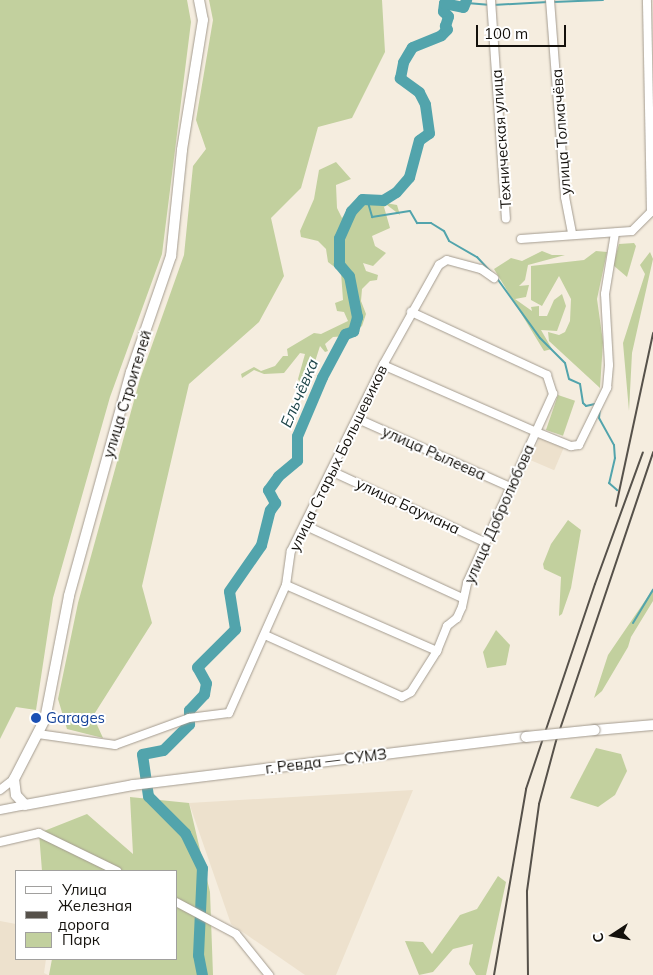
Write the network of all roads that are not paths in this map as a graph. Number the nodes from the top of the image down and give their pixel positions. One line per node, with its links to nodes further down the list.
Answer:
1 (199, 0): 23 (main road, улица Строителей)
2 (491, 0): 5 (street, Техническая улица)
3 (550, 0): 7 (street, улица Толмачёва)
4 (647, 0): 6 (street)
5 (506, 218)
6 (615, 233): 7 (street); 13 (street)
7 (572, 234): 8 (street)
8 (521, 239)
9 (494, 278): 10 (street, улица Старых Большевиков)
10 (411, 312): 11 (street, улица Старых Большевиков); 13 (street, улица Добролюбова)
11 (383, 365): 12 (street, улица Старых Большевиков); 13 (street)
12 (358, 419): 14 (street, улица Старых Большевиков); 15 (street, улица Рылеева)
13 (536, 432): 15 (street, улица Добролюбова)
14 (331, 471): 16 (street, улица Старых Большевиков); 17 (street, улица Баумана)
15 (510, 487): 17 (street, улица Добролюбова)
16 (304, 525): 18 (street, улица Старых Большевиков); 19 (street)
17 (485, 542): 19 (street, улица Добролюбова)
18 (286, 585): 20 (street, улица Старых Большевиков); 21 (street)
19 (462, 598): 21 (street, улица Добролюбова)
20 (265, 636): 21 (street, улица Добролюбова); 23 (street, улица Старых Большевиков)
21 (437, 651)
22 (653, 725): 26 (main road, г. Ревда — СУМЗ, bridge)
23 (38, 734): 24 (main road, улица Строителей)
24 (14, 779): 25 (street, улица Строителей); 26 (main road)
25 (0, 790)
26 (25, 805): 27 (street, г. Ревда — СУМЗ)
27 (0, 810)
28 (0, 842): 29 (street)
29 (115, 870)
30 (178, 903): 31 (street)
31 (269, 975)

